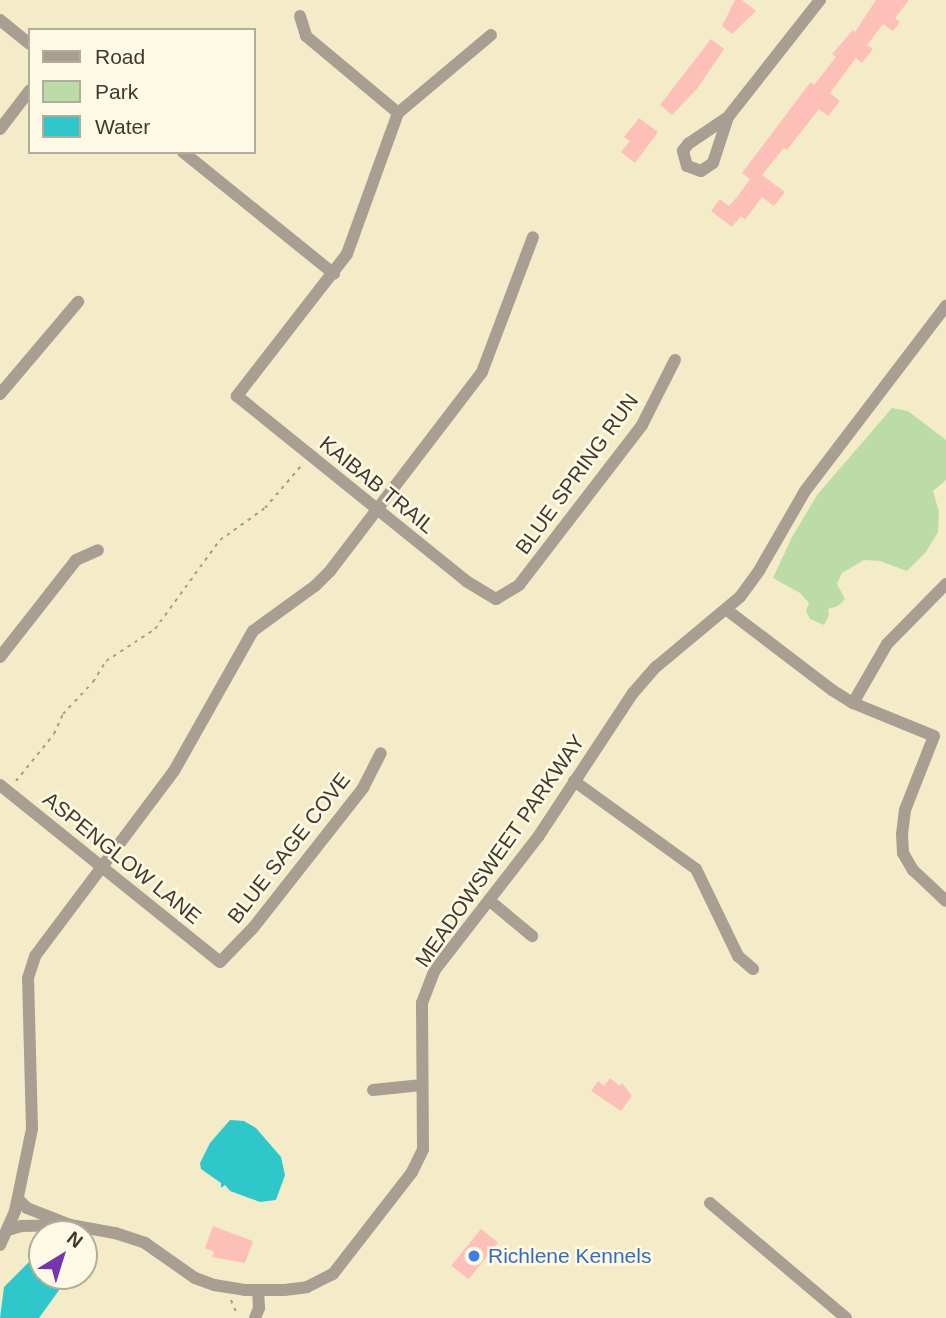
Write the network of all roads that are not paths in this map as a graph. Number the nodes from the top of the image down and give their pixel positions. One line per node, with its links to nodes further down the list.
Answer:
1 (820, 0): 8 (street)
2 (300, 16): 7 (street)
3 (0, 20): 5 (street)
4 (491, 35): 7 (street)
5 (28, 42)
6 (28, 93): 9 (street)
7 (397, 113): 12 (street)
8 (728, 117)
9 (0, 129)
10 (185, 154): 12 (street)
11 (533, 237): 17 (street)
12 (334, 274): 17 (street, KAIBAB TRAIL)
13 (78, 302): 16 (street)
14 (946, 306): 21 (street, MEADOWSWEET PARKWAY)
15 (676, 360): 20 (street, BLUE SPRING RUN)
16 (0, 394)
17 (377, 510): 20 (street, KAIBAB TRAIL); 27 (street)
18 (98, 550): 22 (street)
19 (946, 584): 23 (street)
20 (496, 599)
21 (727, 610): 23 (street); 25 (street, MEADOWSWEET PARKWAY)
22 (0, 657)
23 (853, 703): 29 (street)
24 (381, 753): 31 (street, BLUE SAGE COVE)
25 (573, 782): 28 (street, MEADOWSWEET PARKWAY); 32 (street)
26 (6, 785): 27 (street, ASPENGLOW LANE)
27 (100, 866): 31 (street, ASPENGLOW LANE); 35 (street)
28 (490, 901): 30 (street); 33 (street, MEADOWSWEET PARKWAY)
29 (946, 901)
30 (533, 936)
31 (220, 962)
32 (753, 969)
33 (422, 1085): 34 (street); 42 (street, MEADOWSWEET PARKWAY)
34 (373, 1090)
35 (18, 1199): 37 (street, MEADOWSWEET PARKWAY); 39 (street)
36 (710, 1203): 44 (street)
37 (57, 1220)
38 (28, 1226): 39 (street, MEADOWSWEET PARKWAY)
39 (8, 1230): 41 (street)
40 (98, 1230): 42 (street, MEADOWSWEET PARKWAY)
41 (0, 1245)
42 (258, 1290): 43 (street)
43 (255, 1318)
44 (846, 1318)

